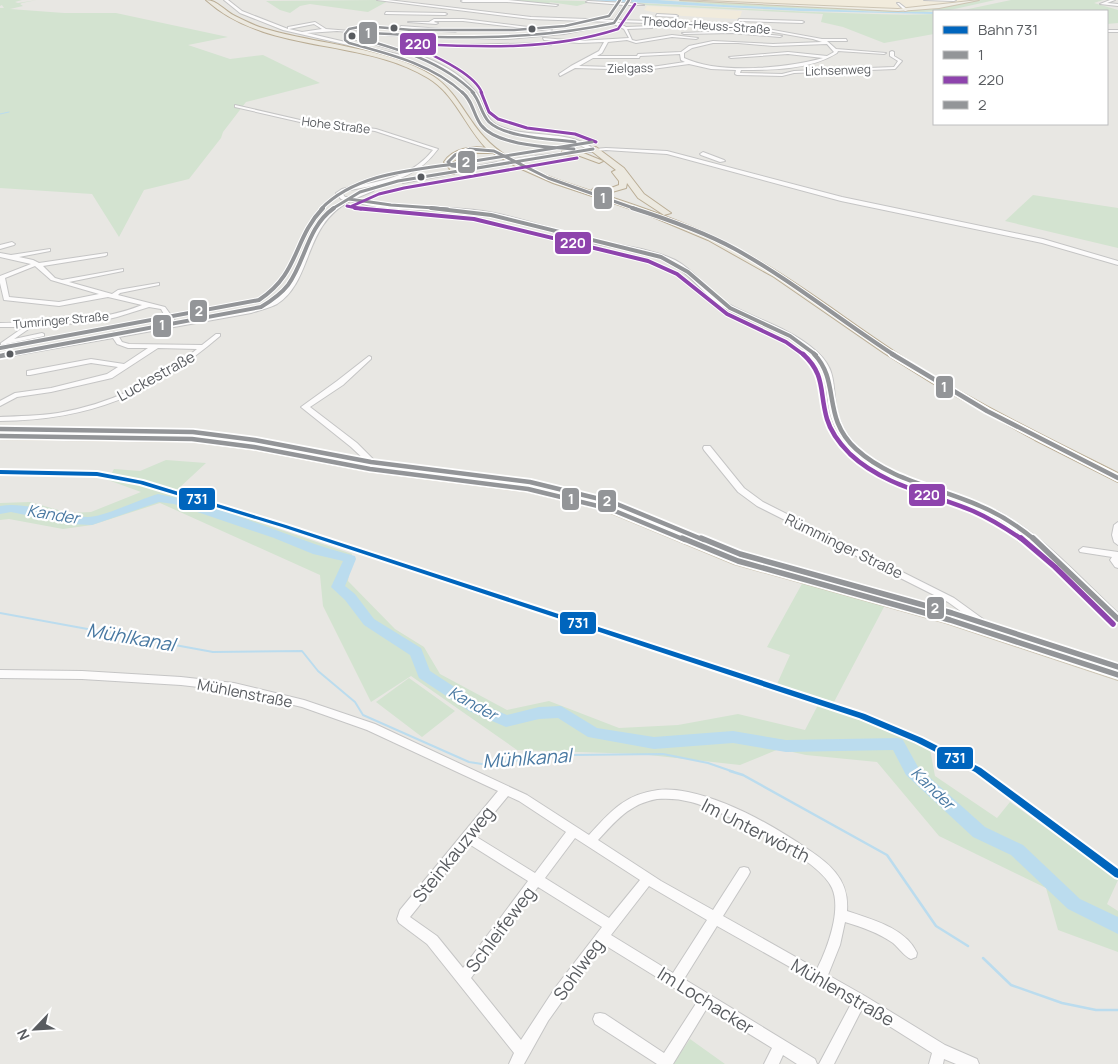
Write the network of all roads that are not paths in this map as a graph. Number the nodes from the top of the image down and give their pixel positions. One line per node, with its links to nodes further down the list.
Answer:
1 (208, 0): 40 (highway)
2 (212, 0): 40 (highway)
3 (226, 0): 38 (street)
4 (380, 0): 11 (street)
5 (464, 0): 15 (street); 18 (street)
6 (682, 0): 20 (main road)
7 (926, 0): 8 (street)
8 (954, 0)
9 (977, 0): 20 (main road)
10 (1113, 0): 17 (street)
11 (402, 2): 18 (street); 21 (street)
12 (588, 2): 13 (street)
13 (625, 3): 16 (street); 22 (street)
14 (898, 4): 20 (street)
15 (556, 5)
16 (642, 5)
17 (1118, 5)
18 (449, 8): 19 (street)
19 (468, 10): 23 (street); 29 (street)
20 (906, 10)
21 (413, 14): 23 (street); 30 (street)
22 (620, 14): 24 (street); 31 (street)
23 (463, 15): 28 (street)
24 (633, 15)
25 (656, 15): 26 (street)
26 (681, 17)
27 (729, 18): 34 (street)
28 (457, 20): 33 (street); 35 (street)
29 (546, 21): 31 (street); 36 (street)
30 (410, 22): 33 (street); 47 (street)
31 (616, 22): 34 (street, Theodor-Heuss-Straße); 36 (street); 37 (street)
32 (802, 22): 34 (street)
33 (430, 23): 35 (street)
34 (739, 23): 45 (street, Theodor-Heuss-Straße)
35 (508, 24): 41 (street)
36 (600, 26): 41 (street)
37 (625, 28): 42 (street); 49 (street)
38 (284, 29): 39 (street); 43 (street)
39 (324, 29): 43 (street); 44 (street)
40 (273, 31): 63 (highway)
41 (573, 31): 47 (street)
42 (682, 32): 45 (street); 46 (street); 48 (street)
43 (303, 33): 63 (street)
44 (359, 34): 47 (street); 72 (street)
45 (800, 34): 50 (street, Theodor-Heuss-Straße)
46 (678, 36): 48 (street); 49 (street)
47 (499, 37): 52 (street)
48 (697, 39)
49 (629, 40): 53 (street)
50 (820, 40): 51 (street); 54 (street, Theodor-Heuss-Straße)
51 (846, 40)
52 (579, 42): 53 (street); 55 (street)
53 (606, 42): 60 (street)
54 (827, 43): 56 (street, Theodor-Heuss-Straße); 59 (street)
55 (458, 46)
56 (836, 50): 58 (street); 62 (street)
57 (892, 52): 66 (street)
58 (884, 53)
59 (682, 55): 60 (street); 65 (street)
60 (591, 57): 67 (street)
61 (731, 57): 62 (street)
62 (830, 57): 64 (street)
63 (396, 59): 71 (highway); 80 (highway)
64 (812, 62): 66 (street); 68 (street)
65 (688, 63): 67 (street, Zielgass); 68 (street)
66 (895, 66): 68 (street, Lichsenweg)
67 (572, 67): 69 (street)
68 (739, 68)
69 (560, 75)
70 (236, 106): 81 (street, Hohe Straße)
71 (472, 128): 73 (highway); 78 (highway)
72 (589, 150): 74 (street); 76 (highway)
73 (496, 151): 78 (highway); 115 (highway)
74 (565, 153): 76 (highway); 77 (street, bridge)
75 (703, 154): 79 (street)
76 (601, 155): 79 (street); 80 (highway); 82 (highway)
77 (473, 168): 78 (highway)
78 (452, 169): 81 (street)
79 (798, 189): 89 (street)
80 (594, 190): 82 (highway)
81 (349, 199): 97 (street); 120 (street)
82 (669, 215): 114 (highway)
83 (12, 244): 84 (street)
84 (0, 246)
85 (48, 250): 88 (street)
86 (105, 254): 90 (street)
87 (0, 255): 88 (street)
88 (11, 257): 90 (street)
89 (1118, 263)
90 (37, 264): 92 (street); 94 (street)
91 (121, 270): 92 (street)
92 (61, 282): 94 (street)
93 (157, 284): 94 (street)
94 (111, 295): 95 (street)
95 (150, 304): 96 (street, Tumringer Straße); 97 (street)
96 (32, 324): 98 (street, Tumringer Straße); 102 (street)
97 (173, 324): 99 (street)
98 (0, 325)
99 (114, 334): 103 (street); 105 (street)
100 (42, 335): 102 (street)
101 (218, 335): 104 (street, Luckestraße)
102 (1, 346)
103 (157, 346): 104 (street); 107 (street)
104 (205, 347): 110 (street, Luckestraße)
105 (0, 356)
106 (369, 358): 113 (street)
107 (126, 366): 108 (street); 109 (street)
108 (30, 373)
109 (0, 404)
110 (0, 419)
111 (0, 436): 113 (main road, Rümminger Straße)
112 (707, 448): 123 (street, Rümminger Straße)
113 (370, 469): 123 (main road, Rümminger Straße)
114 (1118, 470)
115 (1118, 478)
116 (1118, 525): 117 (street)
117 (1118, 542)
118 (1083, 550): 119 (street)
119 (1117, 558)
120 (1107, 609): 121 (street); 122 (street)
121 (1118, 609)
122 (1118, 619)
123 (992, 633): 125 (main road, Rümminger Straße)
124 (0, 674): 126 (street, Mühlenstraße)
125 (1118, 675)
126 (506, 790): 127 (street, Mühlenstraße); 128 (street, Steinkauzweg)
127 (574, 830): 129 (street, Mühlenstraße); 131 (street, Schleifeweg)
128 (467, 836): 131 (street, Schleifeweg); 134 (street, Steinkauzweg)
129 (590, 841): 132 (street, Mühlenstraße); 133 (street, Im Unterwörth)
130 (744, 872): 135 (street)
131 (536, 879): 136 (street, Schleifeweg); 139 (street, Schleifeweg)
132 (648, 879): 135 (street, Mühlenstraße); 136 (street, Sohlweg)
133 (841, 915): 137 (street); 138 (street, Im Unterwörth)
134 (403, 919): 139 (street, Schleifeweg)
135 (715, 919): 138 (street, Mühlenstraße); 140 (street)
136 (606, 930): 140 (street, Im Lochacker); 146 (street, Sohlweg)
137 (911, 953)
138 (820, 977): 142 (street, Mühlenstraße)
139 (463, 978): 146 (street, Schleifeweg)
140 (675, 981): 141 (street, Im Lochacker)
141 (705, 1000): 144 (street, Im Lochacker); 147 (street)
142 (860, 1000): 145 (street, Mühlenstraße); 150 (street)
143 (600, 1019): 147 (street)
144 (781, 1046): 148 (street); 149 (street, Im Lochacker)
145 (940, 1050): 151 (street); 152 (street, Mühlenstraße)
146 (519, 1058)
147 (666, 1063)
148 (771, 1064)
149 (810, 1064)
150 (826, 1064)
151 (936, 1064)
152 (972, 1064)

